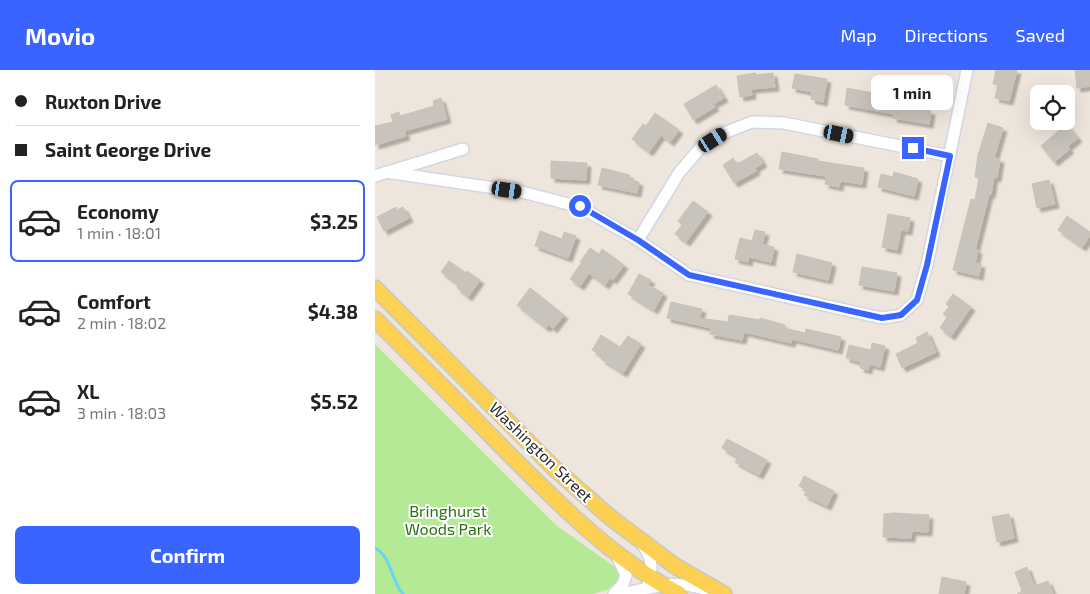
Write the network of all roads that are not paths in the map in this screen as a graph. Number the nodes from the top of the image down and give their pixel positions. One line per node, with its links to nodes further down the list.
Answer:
1 (967, 70): 3 (street)
2 (463, 149): 4 (street)
3 (950, 156): 5 (street); 5 (street)
4 (380, 174): 5 (street)
5 (638, 240)
6 (375, 288): 8 (main road, Washington Street)
7 (375, 319): 9 (main road, Washington Street)
8 (639, 539): 10 (street); 15 (main road, Washington Street)
9 (613, 551): 10 (main road, Washington Street); 11 (street)
10 (651, 584): 12 (street); 13 (main road, Washington Street); 14 (street)
11 (614, 594)
12 (622, 594)
13 (679, 594)
14 (716, 594)
15 (724, 594)

